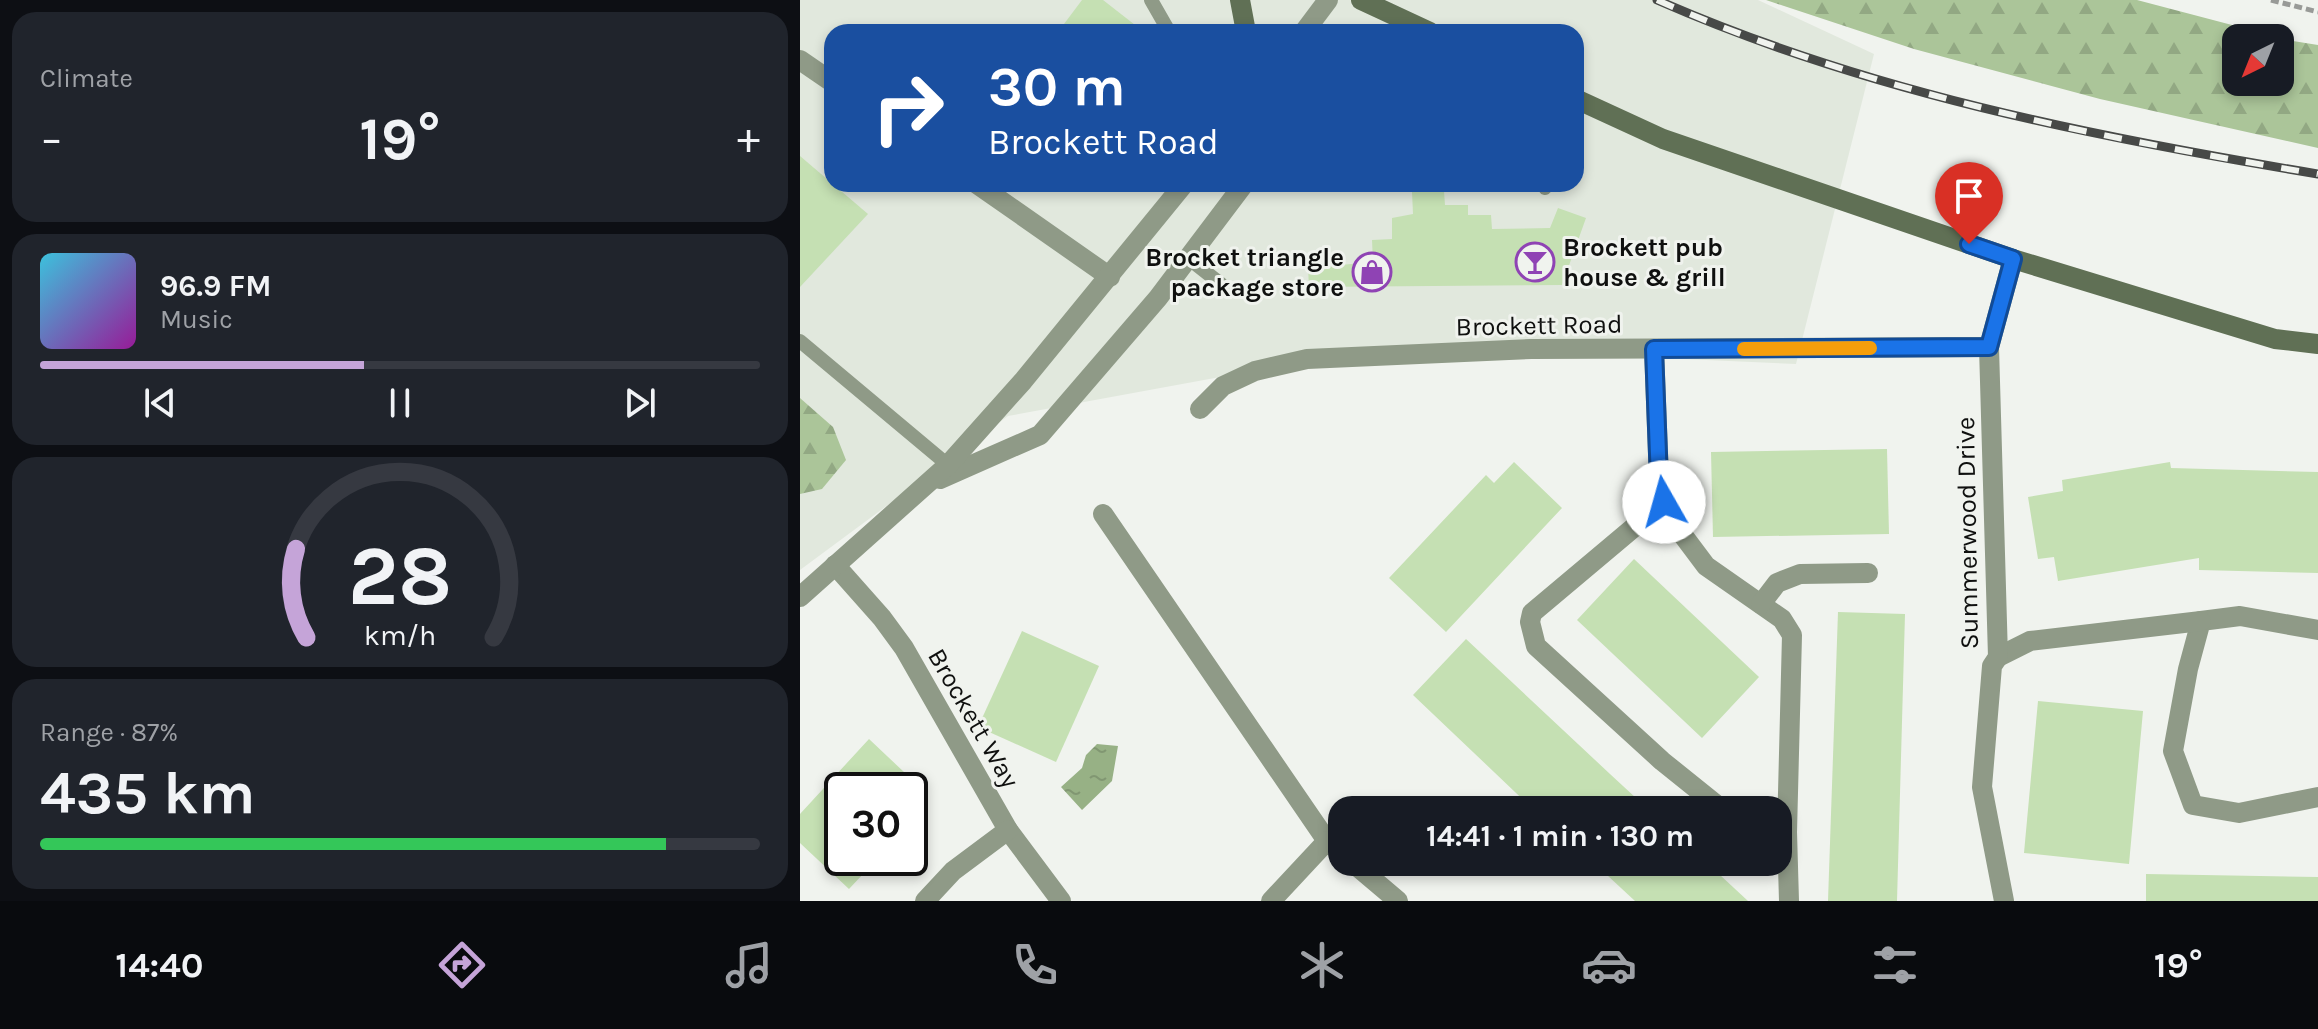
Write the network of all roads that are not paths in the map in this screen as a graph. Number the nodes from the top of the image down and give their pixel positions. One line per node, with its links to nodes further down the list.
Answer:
1 (1151, 0): 5 (lane)
2 (1240, 0): 6 (main road)
3 (1328, 0): 7 (street)
4 (1361, 0): 8 (main road)
5 (1165, 24)
6 (1244, 24)
7 (1310, 24)
8 (1413, 24)
9 (800, 60): 10 (street)
10 (824, 76)
11 (1584, 107): 16 (main road)
12 (988, 192): 17 (street)
13 (1178, 192): 17 (street)
14 (1238, 192): 15 (street)
15 (1188, 258): 18 (lane); 25 (street)
16 (2013, 259): 20 (main road); 21 (street, Summerwood Drive)
17 (1110, 277): 24 (street)
18 (1221, 284)
19 (800, 341): 24 (lane)
20 (2318, 344)
21 (1989, 347): 22 (street, Brockett Road); 34 (street, Summerwood Drive)
22 (1654, 349): 23 (street, Brockett Road); 26 (street)
23 (1200, 409)
24 (948, 465): 25 (street)
25 (925, 485): 28 (street)
26 (1664, 502): 31 (street); 35 (street)
27 (1103, 514): 39 (street)
28 (835, 565): 30 (street); 38 (street, Brockett Way)
29 (1868, 573): 31 (street)
30 (800, 597)
31 (1761, 604): 36 (street)
32 (2201, 621): 33 (street); 34 (street); 37 (street)
33 (2318, 630)
34 (1998, 657): 48 (street, Summerwood Drive)
35 (1706, 796)
36 (1785, 796)
37 (2318, 797)
38 (1008, 830): 43 (street); 44 (street, Brockett Way)
39 (1328, 839)
40 (1328, 853): 45 (street)
41 (1369, 876): 46 (street)
42 (1787, 876): 47 (street)
43 (925, 901)
44 (1061, 901)
45 (1271, 901)
46 (1398, 901)
47 (1789, 901)
48 (2004, 901)

